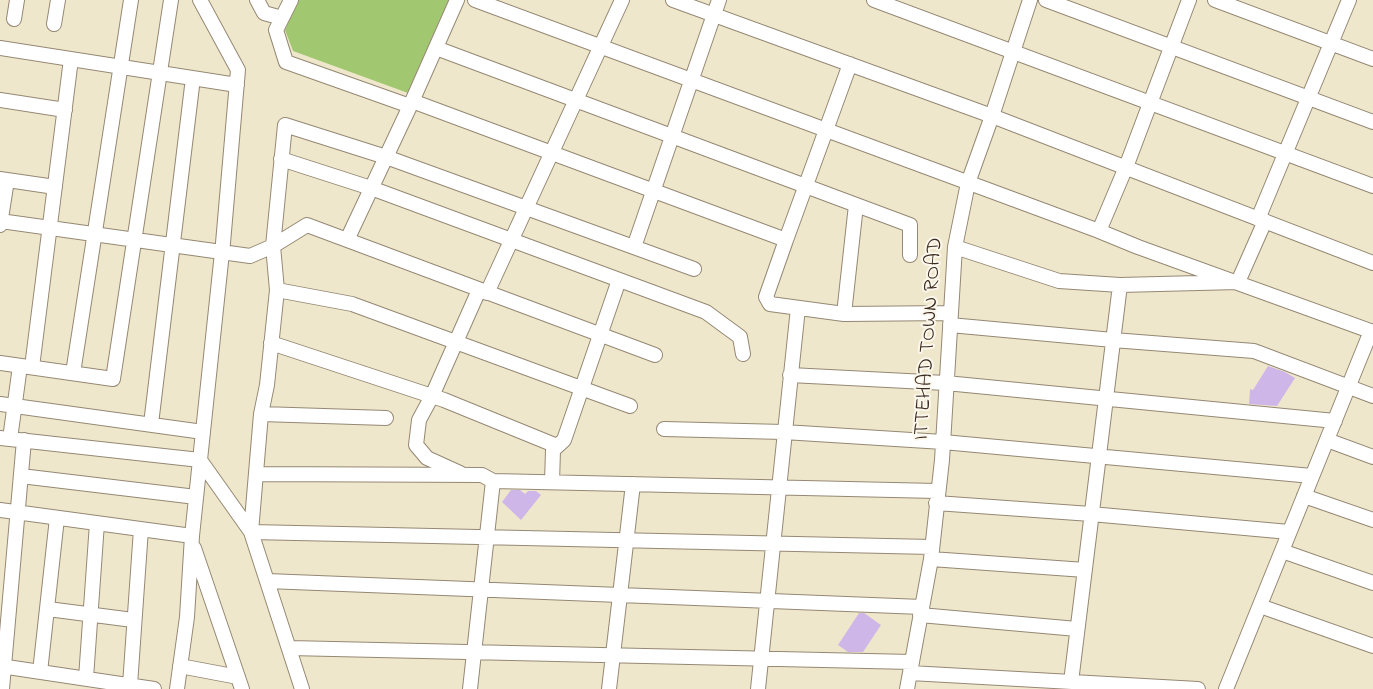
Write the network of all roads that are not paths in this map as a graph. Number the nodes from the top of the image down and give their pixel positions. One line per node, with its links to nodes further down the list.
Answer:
1 (17, 0): 21 (street)
2 (58, 0): 22 (street)
3 (131, 0): 32 (street)
4 (171, 0): 33 (street)
5 (200, 0): 36 (street)
6 (256, 0): 20 (street)
7 (291, 0): 20 (street)
8 (457, 0): 27 (street)
9 (475, 0): 24 (street)
10 (622, 0): 24 (street)
11 (673, 0): 19 (street)
12 (720, 0): 19 (street)
13 (875, 0): 28 (street)
14 (1030, 0): 28 (street, ITTEHAD TOWN ROAD)
15 (1046, 0): 25 (street)
16 (1189, 0): 25 (street)
17 (1215, 0): 23 (street)
18 (1349, 0): 23 (street)
19 (714, 14): 31 (street); 35 (street)
20 (282, 18): 41 (street)
21 (14, 19)
22 (54, 24)
23 (1331, 43): 29 (street); 37 (street)
24 (600, 46): 35 (street); 39 (street)
25 (1171, 47): 37 (street); 40 (street)
26 (0, 48): 30 (street)
27 (436, 48): 39 (street); 41 (street)
28 (1013, 52): 40 (street); 43 (street, ITTEHAD TOWN ROAD)
29 (1373, 58)
30 (71, 59): 32 (street); 42 (street)
31 (850, 64): 43 (street); 45 (street)
32 (121, 67): 33 (street); 66 (street)
33 (160, 73): 34 (street); 67 (street)
34 (193, 78): 36 (street); 71 (street)
35 (691, 80): 45 (street); 46 (street)
36 (237, 85): 75 (street)
37 (1308, 98): 44 (street); 48 (street)
38 (0, 100): 42 (street)
39 (576, 100): 46 (street); 47 (street)
40 (1150, 102): 48 (street); 51 (street)
41 (411, 103): 47 (street); 49 (street)
42 (65, 110): 55 (street)
43 (992, 116): 51 (street); 53 (street, ITTEHAD TOWN ROAD)
44 (1373, 122)
45 (826, 130): 53 (street); 56 (street)
46 (672, 136): 56 (street); 58 (street)
47 (551, 153): 58 (street); 60 (street)
48 (1286, 153): 54 (street); 61 (street)
49 (386, 157): 50 (street); 57 (street); 60 (street)
50 (281, 159): 57 (street); 72 (street)
51 (1126, 167): 61 (street); 65 (street)
52 (3, 179): 55 (street); 62 (street)
53 (968, 183): 65 (street); 74 (street, ITTEHAD TOWN ROAD)
54 (1373, 186)
55 (55, 187): 64 (street)
56 (805, 187): 59 (street); 70 (street)
57 (371, 188): 68 (street); 69 (street)
58 (653, 190): 70 (street); 73 (street)
59 (856, 205): 76 (street); 85 (street)
60 (526, 208): 69 (street); 73 (street)
61 (1261, 220): 77 (street); 80 (street)
62 (0, 221): 63 (street); 64 (street)
63 (0, 225)
64 (50, 228): 66 (street); 95 (street)
65 (1099, 231): 80 (street)
66 (94, 234): 67 (street); 96 (street)
67 (134, 240): 71 (street); 96 (street)
68 (346, 240): 72 (street); 83 (street)
69 (511, 240): 79 (street); 83 (street)
70 (786, 240): 84 (street)
71 (173, 245): 75 (street); 110 (street)
72 (273, 246): 75 (street); 82 (street)
73 (634, 247): 78 (street)
74 (955, 247): 81 (street); 86 (street, ITTEHAD TOWN ROAD)
75 (222, 252): 112 (street)
76 (910, 255)
77 (1373, 263)
78 (694, 269)
79 (619, 280): 88 (street); 92 (street)
80 (1238, 282): 81 (street); 87 (street)
81 (1120, 285): 89 (street)
82 (277, 290): 90 (street); 91 (street)
83 (483, 291): 88 (street); 90 (street)
84 (798, 308): 85 (street); 97 (street)
85 (844, 314): 86 (street)
86 (950, 319): 89 (street); 98 (street, ITTEHAD TOWN ROAD)
87 (1372, 331): 99 (street)
88 (600, 335): 93 (street); 100 (street)
89 (1113, 340): 99 (street); 103 (street)
90 (455, 341): 100 (street); 101 (street)
91 (271, 343): 101 (street); 107 (street)
92 (744, 354)
93 (655, 355)
94 (0, 363): 95 (street)
95 (26, 367): 96 (street); 105 (street)
96 (73, 373)
97 (790, 375): 98 (street); 113 (street)
98 (946, 383): 103 (street); 117 (street, ITTEHAD TOWN ROAD)
99 (1348, 386): 102 (street); 109 (street)
100 (582, 388): 106 (street); 118 (street)
101 (432, 396): 118 (street); 123 (street)
102 (1373, 396)
103 (1106, 398): 109 (street); 119 (street)
104 (0, 404): 105 (street)
105 (14, 406): 110 (street); 114 (street)
106 (630, 406)
107 (261, 414): 108 (street); 122 (street)
108 (386, 418)
109 (1334, 421): 116 (street)
110 (151, 424): 112 (street)
111 (664, 428): 113 (street)
112 (203, 432): 121 (street)
113 (784, 432): 117 (street); 129 (street)
114 (5, 438): 115 (street)
115 (24, 440): 121 (street); 124 (street)
116 (1327, 440): 120 (street); 125 (street)
117 (943, 442): 119 (street); 132 (street, ITTEHAD TOWN ROAD)
118 (558, 446): 127 (street)
119 (1098, 456): 125 (street); 135 (street)
120 (1373, 458)
121 (200, 460): 131 (street); 140 (street)
122 (256, 474): 123 (street); 140 (street)
123 (466, 475): 126 (street)
124 (21, 476): 131 (street); 134 (street)
125 (1312, 476): 130 (street)
126 (493, 481): 127 (street); 142 (street)
127 (552, 482): 128 (street)
128 (633, 484): 129 (street); 144 (street)
129 (779, 487): 132 (street); 145 (street)
130 (1304, 496): 137 (street); 141 (street)
131 (196, 497): 143 (street)
132 (937, 497): 135 (street); 147 (street, ITTEHAD TOWN ROAD)
133 (0, 510): 134 (street)
134 (18, 512): 136 (street); 165 (street)
135 (1091, 514): 141 (street); 148 (street)
136 (57, 518): 138 (street); 155 (street)
137 (1373, 520)
138 (97, 523): 139 (street); 157 (street)
139 (141, 529): 143 (street); 158 (street)
140 (251, 532): 142 (street); 149 (street)
141 (1289, 532): 146 (street)
142 (487, 537): 144 (street); 151 (street)
143 (192, 539): 166 (street); 171 (street)
144 (626, 540): 145 (street); 152 (street)
145 (773, 543): 147 (street); 153 (street)
146 (1282, 551): 150 (street); 154 (street)
147 (931, 553): 148 (street); 156 (street, ITTEHAD TOWN ROAD)
148 (1084, 570): 159 (street)
149 (267, 582): 151 (street); 161 (street)
150 (1373, 583)
151 (481, 590): 152 (street); 162 (street)
152 (620, 596): 153 (street); 163 (street)
153 (767, 601): 156 (street); 164 (street)
154 (1260, 606): 160 (street); 183 (street)
155 (48, 609): 157 (street); 168 (street)
156 (921, 611): 159 (street); 167 (street, ITTEHAD TOWN ROAD)
157 (91, 614): 158 (street); 169 (street)
158 (134, 620): 172 (street)
159 (1077, 629): 170 (street)
160 (1373, 646)
161 (289, 648): 162 (street); 177 (street)
162 (474, 652): 163 (street); 178 (street)
163 (613, 656): 164 (street); 179 (street)
164 (761, 659): 167 (street); 180 (street)
165 (2, 666): 168 (street); 174 (street)
166 (180, 666): 171 (street); 176 (street)
167 (911, 668): 173 (street); 181 (street, ITTEHAD TOWN ROAD)
168 (40, 672): 169 (street)
169 (86, 678): 172 (street)
170 (1071, 682): 173 (street); 182 (street)
171 (240, 683)
172 (130, 685): 175 (street)
173 (1055, 685)
174 (2, 689)
175 (154, 689)
176 (177, 689)
177 (302, 689)
178 (470, 689)
179 (609, 689)
180 (758, 689)
181 (907, 689)
182 (1198, 689)
183 (1226, 689)

